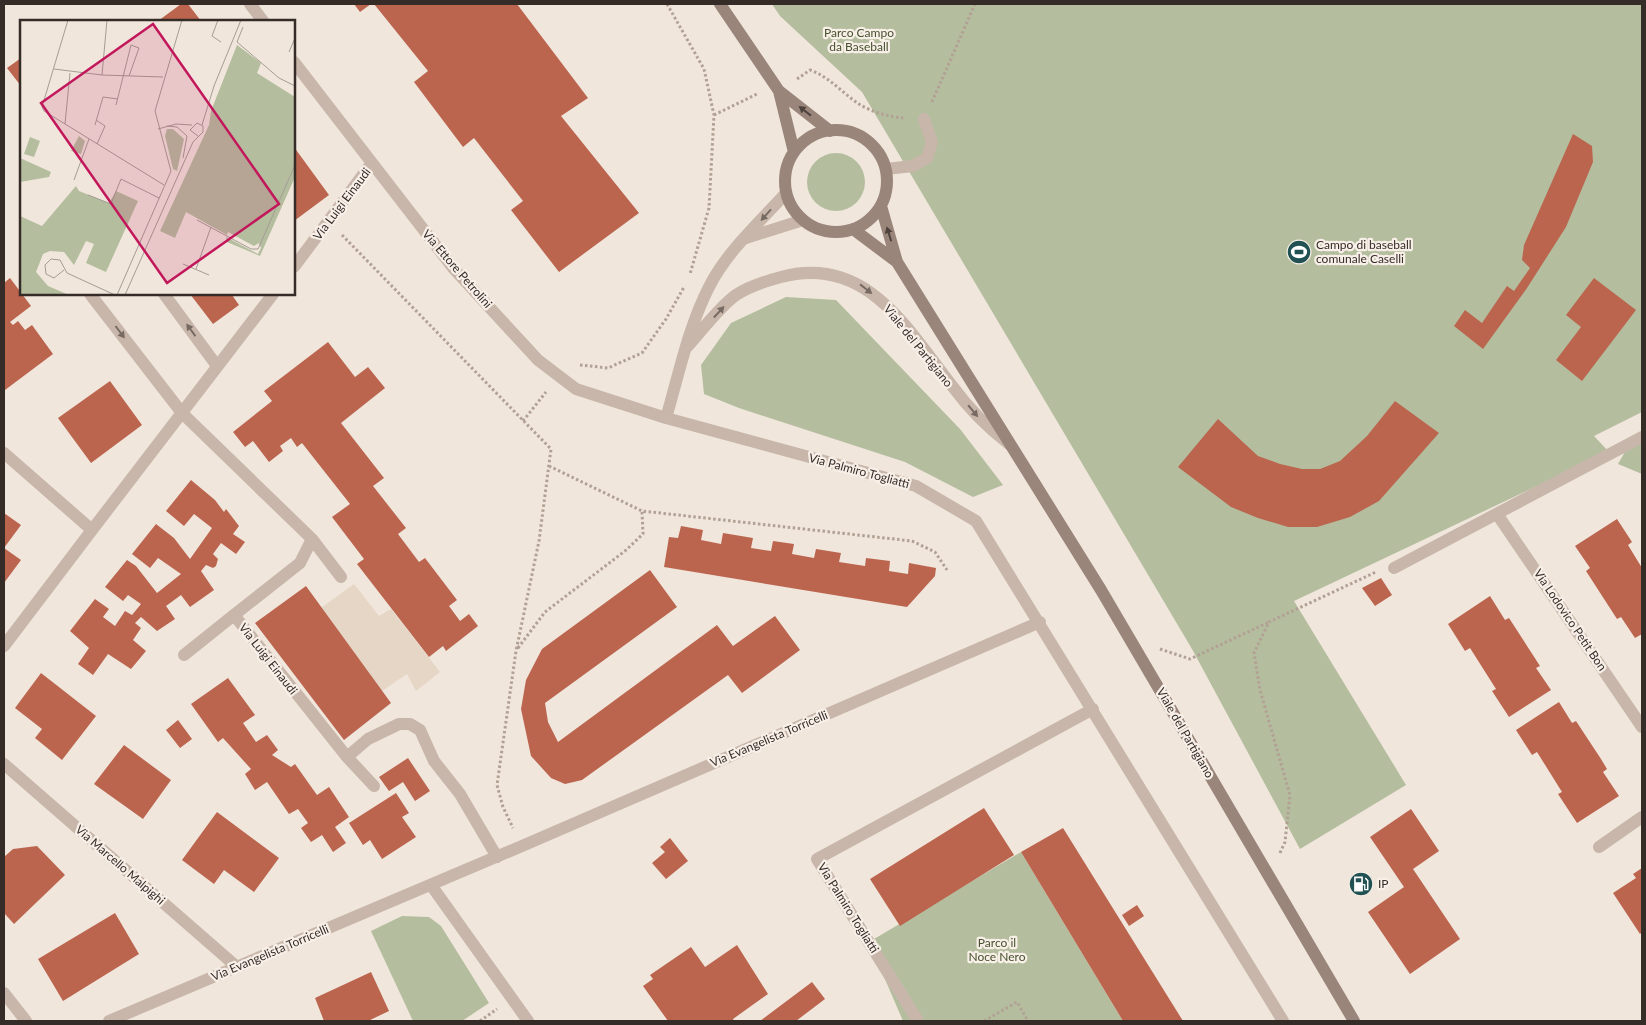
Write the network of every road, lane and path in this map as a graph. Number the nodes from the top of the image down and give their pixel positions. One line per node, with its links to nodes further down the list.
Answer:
1 (250, 4): 5 (street)
2 (667, 4): 22 (path)
3 (720, 4): 7 (main road)
4 (974, 4): 9 (path)
5 (262, 20)
6 (295, 63): 12 (street, Via Ettore Petrolini)
7 (780, 91): 10 (main road, one-way to 7); 11 (main road)
8 (893, 117): 9 (path)
9 (924, 119): 13 (street)
10 (830, 131): 11 (main road); 13 (main road)
11 (794, 152): 14 (main road)
12 (371, 164): 17 (street, Via Luigi Einaudi); 29 (street, Via Ettore Petrolini)
13 (886, 169): 15 (main road)
14 (786, 193): 16 (main road); 19 (street, one-way to 19)
15 (881, 206): 18 (main road); 20 (main road, Viale del Partigiano, one-way to 15)
16 (803, 220): 18 (main road); 19 (street)
17 (329, 222): 21 (street, Via Luigi Einaudi); 32 (path)
18 (853, 229): 20 (main road)
19 (746, 238): 27 (street)
20 (897, 262): 34 (main road, Viale del Partigiano)
21 (295, 266)
22 (690, 276)
23 (685, 285): 29 (path)
24 (91, 295): 30 (street, one-way to 30)
25 (165, 295): 28 (street, one-way to 25)
26 (272, 295): 28 (street)
27 (686, 348): 31 (street); 34 (street, Viale del Partigiano, one-way to 34)
28 (217, 366): 30 (street)
29 (559, 376): 31 (street, Via Ettore Petrolini); 32 (path)
30 (182, 413): 39 (street); 40 (street)
31 (666, 418): 45 (street, Via Palmiro Togliatti)
32 (524, 421): 36 (path)
33 (1642, 437): 38 (street)
34 (1012, 446): 47 (main road, Viale del Partigiano)
35 (4, 454): 39 (street)
36 (549, 466): 37 (path); 49 (path)
37 (642, 511): 42 (path); 49 (path)
38 (1497, 514): 41 (street); 52 (street, Via Lodovico Petit Bon)
39 (92, 530): 48 (street)
40 (312, 539): 43 (street); 44 (street, Via Luigi Einaudi)
41 (1394, 568): 46 (path)
42 (947, 570)
43 (341, 577)
44 (234, 616): 50 (street); 53 (street, Via Luigi Einaudi)
45 (1040, 622): 51 (street, Via Palmiro Togliatti); 57 (street, Via Evangelista Torricelli)
46 (1269, 622): 47 (path); 60 (path)
47 (1130, 640): 60 (main road, Viale del Partigiano)
48 (4, 646)
49 (516, 651): 57 (path)
50 (184, 655)
51 (1093, 709): 67 (street, Via Palmiro Togliatti); 70 (street, Via Palmiro Togliatti)
52 (1642, 727)
53 (347, 757): 55 (street, Via Luigi Einaudi); 59 (street)
54 (4, 764): 62 (street, Via Marcello Malpighi)
55 (374, 786)
56 (1642, 817): 58 (street)
57 (522, 846): 59 (street, Via Evangelista Torricelli)
58 (1599, 847)
59 (497, 857): 61 (street, Via Evangelista Torricelli)
60 (1269, 877): 71 (main road, Viale del Partigiano)
61 (431, 885): 62 (street, Via Evangelista Torricelli); 66 (street)
62 (237, 967): 65 (street, Via Evangelista Torricelli)
63 (4, 993): 64 (street)
64 (26, 1021)
65 (109, 1021)
66 (528, 1021)
67 (918, 1021)
68 (984, 1021): 69 (path)
69 (1028, 1021)
70 (1283, 1021)
71 (1354, 1021)

